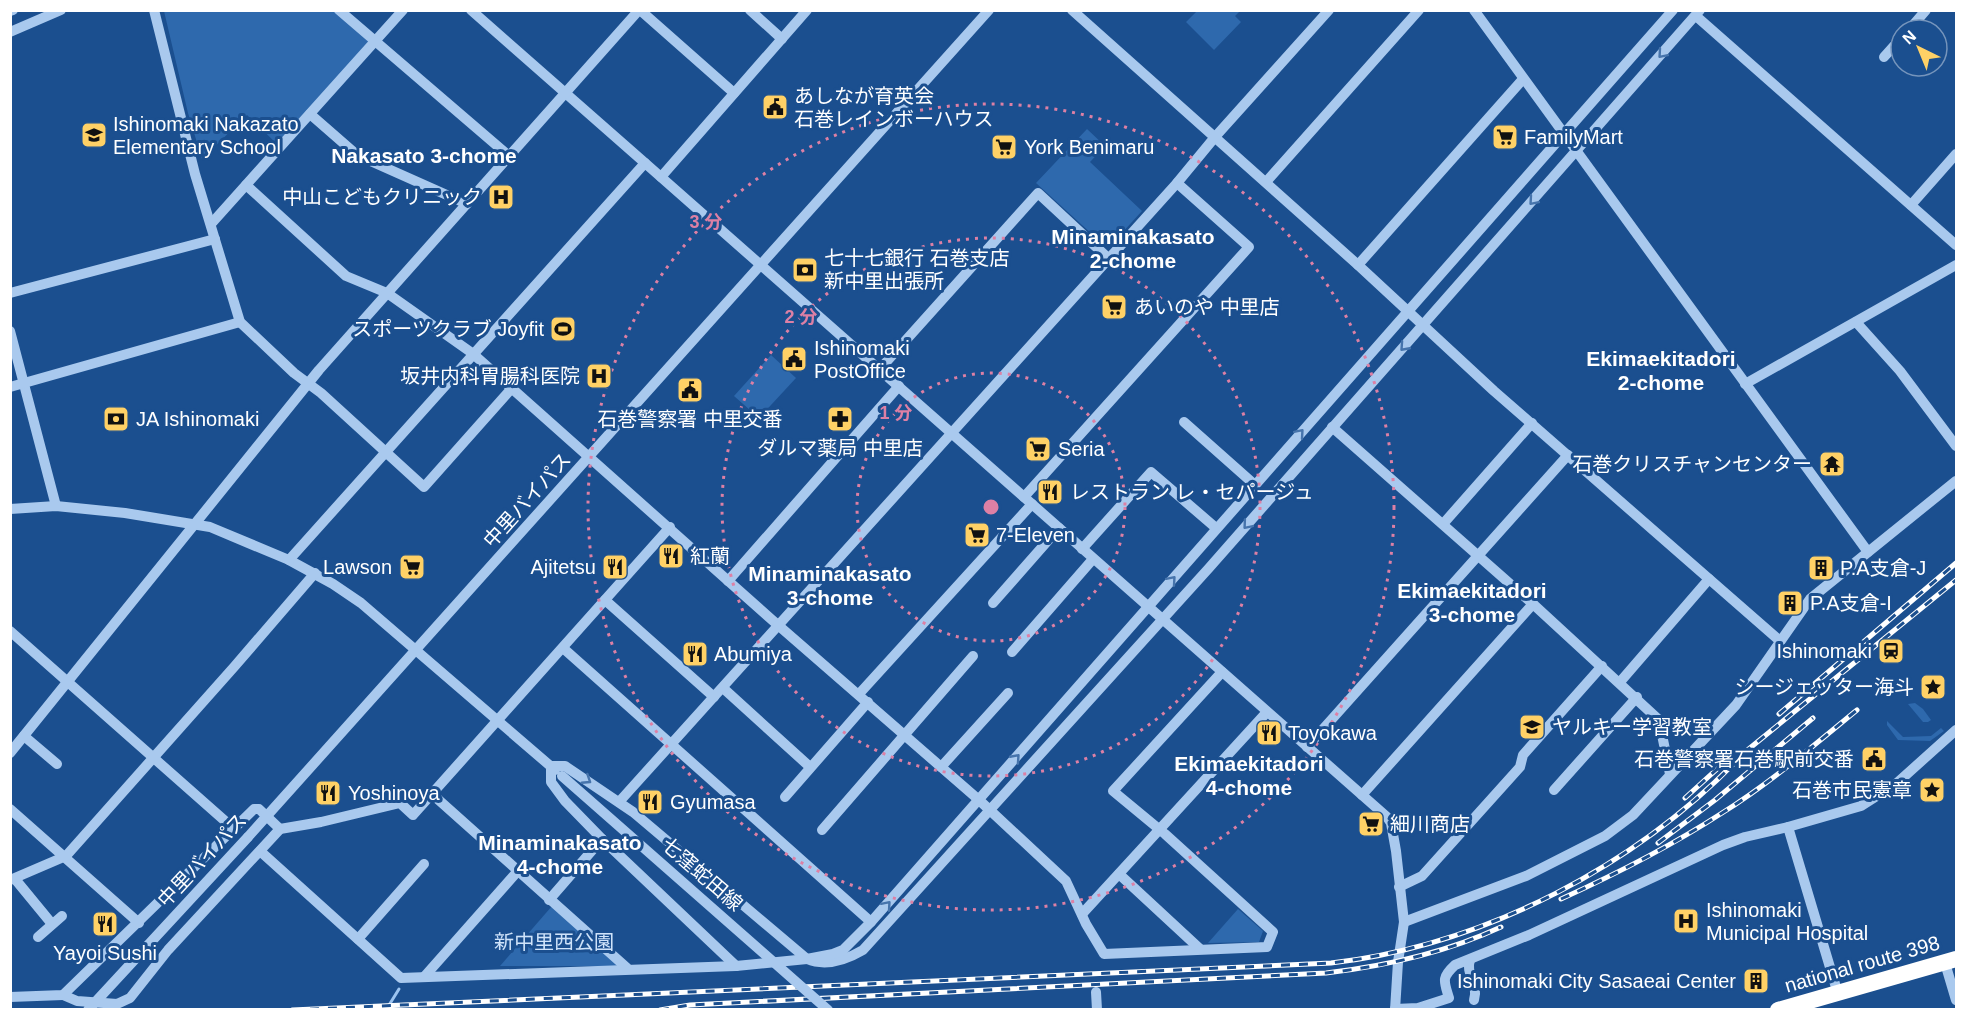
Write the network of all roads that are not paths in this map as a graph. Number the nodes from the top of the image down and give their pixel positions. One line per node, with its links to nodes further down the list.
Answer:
1 (61, 10): 16 (street)
2 (154, 10): 37 (street)
3 (339, 10): 18 (street)
4 (403, 10): 18 (street)
5 (471, 10): 23 (street)
6 (639, 10): 22 (street); 23 (street)
7 (750, 10): 17 (street)
8 (807, 10): 17 (street)
9 (989, 10): 41 (street, 中里バイパス)
10 (1072, 10): 26 (street)
11 (1329, 10): 26 (street)
12 (1419, 10): 32 (street)
13 (1474, 10): 21 (street)
14 (1673, 10): 25 (street)
15 (1698, 13): 27 (street, one-way to 27); 36 (street)
16 (10, 32)
17 (782, 39): 22 (street)
18 (375, 42): 24 (street); 29 (street)
19 (1889, 52): 20 (street)
20 (1884, 57)
21 (1523, 79): 25 (street); 42 (street)
22 (734, 93): 31 (street)
23 (566, 94): 29 (street); 30 (street)
24 (310, 114): 34 (street); 35 (street)
25 (1564, 134): 27 (street); 46 (street)
26 (1215, 137): 32 (street); 33 (street)
27 (1576, 152): 49 (street, one-way to 49); 55 (street)
28 (1956, 154): 36 (street)
29 (509, 156): 35 (street)
30 (645, 163): 31 (street); 51 (street)
31 (661, 177): 41 (street)
32 (1266, 182): 42 (street)
33 (1178, 183): 40 (street); 69 (street)
34 (246, 185): 37 (street); 45 (street)
35 (467, 204): 45 (street)
36 (1911, 205): 39 (street)
37 (211, 224): 38 (street)
38 (215, 239): 44 (street); 47 (street)
39 (1956, 245)
40 (1108, 258): 52 (street); 62 (street)
41 (761, 265): 52 (street); 66 (street, 中里バイパス)
42 (1358, 265): 46 (street)
43 (1956, 265): 48 (street)
44 (10, 293)
45 (387, 293): 51 (street); 54 (street)
46 (1408, 312): 49 (street); 68 (street, one-way to 46)
47 (240, 322): 53 (street); 54 (street)
48 (1856, 322): 55 (street); 63 (street)
49 (1422, 326): 60 (street); 61 (street, one-way to 61)
50 (10, 331): 53 (street)
51 (472, 353): 58 (street); 64 (street)
52 (880, 369): 56 (street)
53 (25, 384): 57 (street); 70 (street)
54 (308, 384): 64 (street); 72 (street)
55 (1745, 384): 78 (street)
56 (899, 386): 62 (street); 84 (street)
57 (10, 387)
58 (512, 388): 64 (street); 66 (street)
59 (1184, 422): 68 (street)
60 (1532, 423): 65 (street); 73 (street)
61 (1332, 427): 73 (street); 89 (street, one-way to 89)
62 (952, 433): 69 (street); 90 (street)
63 (1956, 446)
64 (385, 452): 81 (street)
65 (1568, 455): 79 (street); 83 (street)
66 (590, 457): 74 (street); 94 (street, 中里バイパス)
67 (1956, 481): 78 (street)
68 (1255, 485): 76 (street)
69 (1028, 501): 75 (street); 103 (street)
70 (56, 506): 71 (street, 七窪蛇田線); 72 (street, 七窪蛇田線)
71 (10, 509)
72 (195, 524): 81 (street, 七窪蛇田線); 99 (street)
73 (1443, 524): 79 (street)
74 (670, 527): 84 (street); 85 (street)
75 (1059, 528): 77 (street); 86 (street)
76 (1216, 528): 77 (street); 88 (street, one-way to 76)
77 (1082, 549): 80 (street)
78 (1868, 552): 92 (street)
79 (1478, 555): 87 (street); 113 (street)
80 (1094, 559): 88 (street); 95 (street)
81 (289, 560): 82 (street, 七窪蛇田線)
82 (315, 573): 94 (street, 七窪蛇田線); 115 (street)
83 (1708, 579): 92 (street); 100 (street)
84 (728, 581): 90 (street)
85 (605, 600): 93 (street); 104 (street)
86 (993, 603)
87 (1533, 604): 97 (street); 123 (street)
88 (1149, 608): 89 (street); 125 (street, one-way to 88)
89 (1162, 620): 98 (street); 128 (street)
90 (780, 625): 101 (street); 103 (street)
91 (10, 631): 99 (street)
92 (1780, 641): 120 (street)
93 (563, 648): 108 (street); 112 (street)
94 (417, 650): 108 (street, 七窪蛇田線); 129 (street, 中里バイパス)
95 (1012, 652)
96 (973, 656): 110 (street)
97 (1602, 666): 100 (street); 142 (street)
98 (1222, 672): 107 (street); 134 (street)
99 (68, 682): 111 (street); 115 (street)
100 (1620, 682): 105 (street)
101 (723, 687): 104 (street); 119 (street)
102 (1008, 693): 118 (street)
103 (859, 694): 106 (street)
104 (714, 697): 112 (street)
105 (1637, 697): 120 (street); 121 (street)
106 (868, 702): 110 (street); 119 (street)
107 (1267, 712): 113 (street); 134 (street)
108 (499, 720): 117 (street, 七窪蛇田線); 122 (street)
109 (1956, 730): 130 (street)
110 (905, 735): 118 (street); 133 (street)
111 (24, 736): 114 (street); 116 (street)
112 (672, 744): 126 (street); 146 (street)
113 (1307, 747): 123 (street)
114 (10, 753)
115 (153, 758): 131 (street); 137 (street)
116 (57, 764)
117 (551, 766): 126 (street, one-way to 126); 135 (street); 167 (street, 七窪蛇田線, bridge)
118 (941, 766): 125 (street)
119 (810, 768): 124 (street)
120 (1670, 774): 147 (street)
121 (1554, 790)
122 (432, 794): 132 (street); 139 (street)
123 (1362, 795): 142 (street)
124 (785, 797)
125 (979, 800): 128 (street); 146 (street, one-way to 125)
126 (620, 802): 153 (street)
127 (10, 808): 137 (street)
128 (991, 811): 144 (street); 153 (street)
129 (267, 816): 131 (street); 132 (street); 166 (street, 中里バイパス, bridge)
130 (1788, 827): 154 (street); 160 (street)
131 (233, 828): 148 (street)
132 (280, 828): 136 (street)
133 (822, 830)
134 (1159, 831): 140 (street); 152 (street)
135 (602, 839): 143 (street); 156 (street)
136 (260, 851): 151 (street); 161 (street)
137 (66, 856): 141 (street); 148 (street)
138 (424, 864): 151 (street)
139 (517, 872): 143 (street); 158 (street)
140 (1119, 874): 144 (street); 152 (street)
141 (13, 880): 149 (street)
142 (1399, 887): 147 (street)
143 (549, 900): 157 (street)
144 (1082, 914): 152 (street)
145 (62, 916): 149 (street)
146 (871, 922): 153 (street)
147 (1404, 922): 165 (street)
148 (139, 923): 161 (street)
149 (52, 924): 150 (street)
150 (38, 938)
151 (358, 939): 158 (street)
152 (1200, 949)
153 (807, 959): 156 (street)
154 (1470, 960): 163 (street); 165 (street)
155 (1951, 961): 160 (highway, national route 398); 164 (street)
156 (736, 966): 157 (street)
157 (627, 968): 158 (street)
158 (424, 977)
159 (1096, 992): 168 (street)
160 (1838, 994): 169 (highway, national route 398)
161 (63, 995): 162 (street)
162 (10, 997)
163 (1474, 1000)
164 (1956, 1000)
165 (1395, 1009)
166 (88, 1010)
167 (828, 1010)
168 (1097, 1010)
169 (1778, 1010)

